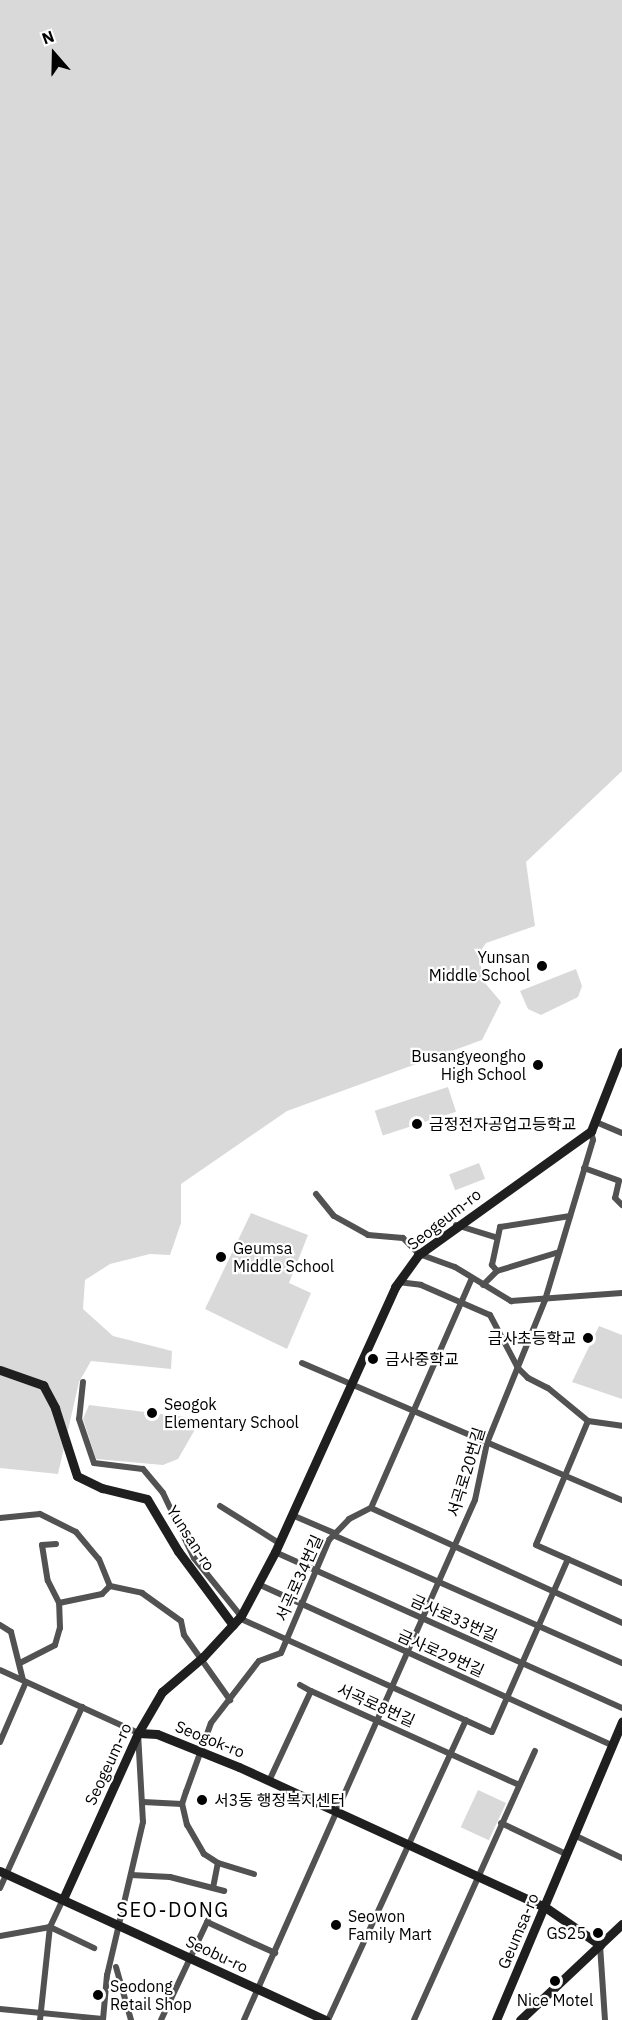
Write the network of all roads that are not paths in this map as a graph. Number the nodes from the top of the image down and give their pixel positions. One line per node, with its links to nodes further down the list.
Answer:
1 (622, 1052): 2 (street, Seogeum-ro)
2 (596, 1122): 3 (street, Seogeum-ro); 4 (street)
3 (591, 1131): 5 (street, 서곡로20번길); 10 (street, Seogeum-ro)
4 (622, 1133)
5 (584, 1168): 6 (street); 9 (street, 서곡로20번길)
6 (620, 1186): 8 (street)
7 (316, 1194): 13 (street)
8 (622, 1205)
9 (570, 1216): 11 (street); 12 (street, 서곡로20번길)
10 (456, 1225): 11 (street); 13 (street, Seogeum-ro)
11 (495, 1237): 14 (street)
12 (559, 1252): 14 (street); 20 (street, 서곡로20번길)
13 (419, 1254): 15 (street); 16 (street, Seogeum-ro)
14 (497, 1271): 17 (street)
15 (472, 1278): 17 (street); 19 (street)
16 (398, 1282): 19 (street); 25 (street, Seogeum-ro)
17 (483, 1285): 20 (street)
18 (622, 1293): 20 (street)
19 (460, 1300): 22 (street); 26 (street)
20 (545, 1300): 22 (street, 서곡로20번길)
21 (302, 1363): 25 (street)
22 (518, 1368): 27 (street); 29 (street, 서곡로20번길)
23 (0, 1370): 50 (street, Yunsan-ro)
24 (83, 1382): 50 (street)
25 (350, 1383): 26 (street); 34 (street, Seogeum-ro)
26 (415, 1411): 29 (street); 33 (street)
27 (588, 1421): 28 (street); 30 (street)
28 (622, 1426)
29 (487, 1443): 30 (street); 38 (street, 서곡로20번길)
30 (565, 1476): 31 (street); 40 (street)
31 (622, 1500)
32 (220, 1506): 39 (street)
33 (371, 1508): 36 (street, 서곡로34번길); 38 (street)
34 (292, 1515): 36 (street); 39 (street, Seogeum-ro)
35 (0, 1518): 45 (street)
36 (333, 1534): 41 (street, 서곡로34번길); 42 (street)
37 (56, 1544): 47 (street)
38 (454, 1546): 42 (street, 서곡로20번길); 46 (street)
39 (277, 1547): 41 (street, 금사로33번길); 44 (street, Seogeum-ro)
40 (568, 1559): 43 (street); 46 (street)
41 (316, 1570): 48 (street, 서곡로34번길); 49 (street, 금사로33번길)
42 (439, 1582): 49 (street, 서곡로20번길); 53 (street)
43 (622, 1583)
44 (258, 1584): 48 (street, 금사로29번길); 50 (street, Seogeum-ro)
45 (110, 1586): 47 (street); 56 (street)
46 (553, 1592): 51 (street); 53 (street)
47 (59, 1603): 57 (street)
48 (301, 1604): 54 (street, 서곡로34번길); 55 (street, 금사로29번길)
49 (423, 1618): 55 (street, 서곡로20번길); 58 (street, 금사로33번길)
50 (238, 1620): 54 (street); 56 (street, Seogeum-ro)
51 (622, 1623)
52 (0, 1625): 57 (street)
53 (538, 1626): 58 (street); 59 (street)
54 (286, 1640): 63 (street); 66 (street, 서곡로34번길)
55 (408, 1653): 63 (street, 서곡로20번길); 65 (street, 금사로29번길)
56 (203, 1657): 66 (street); 72 (street, Seogeum-ro)
57 (20, 1663): 61 (street)
58 (522, 1663): 65 (street); 68 (street, 금사로33번길)
59 (622, 1663)
60 (0, 1670): 61 (street, Seogok-ro)
61 (25, 1681): 67 (street, Seogok-ro); 73 (street)
62 (300, 1685): 64 (street)
63 (393, 1687): 69 (street); 70 (street, 서곡로20번길)
64 (311, 1691): 70 (street, 서곡로8번길); 78 (street, 서곡로8번길)
65 (507, 1697): 69 (street); 74 (street, 금사로29번길)
66 (230, 1700): 76 (street, 서곡로34번길)
67 (82, 1707): 72 (street, Seogok-ro); 89 (street)
68 (622, 1708)
69 (466, 1720): 77 (street)
70 (378, 1721): 77 (street, 서곡로8번길); 82 (street, 서곡로20번길)
71 (622, 1722): 74 (street, Geumsa-ro)
72 (138, 1733): 76 (street, Seogok-ro); 80 (street); 96 (street, Seogeum-ro)
73 (0, 1742)
74 (612, 1745): 84 (street, Geumsa-ro)
75 (535, 1751): 79 (street)
76 (201, 1752): 78 (street, Seogok-ro); 81 (street, 서곡로34번길)
77 (450, 1754): 79 (street, 서곡로8번길); 85 (street)
78 (269, 1781): 82 (street, Seogok-ro)
79 (519, 1785): 83 (street)
80 (143, 1803): 81 (street); 91 (street)
81 (182, 1804): 88 (street)
82 (338, 1812): 85 (street, Seogok-ro); 104 (street, 서곡로20번길)
83 (501, 1823): 86 (street); 92 (street)
84 (574, 1835): 86 (street, Geumsa-ro); 87 (street)
85 (406, 1844): 92 (street, Seogok-ro); 114 (street)
86 (566, 1854): 97 (street, Geumsa-ro)
87 (622, 1858)
88 (218, 1863): 90 (street); 94 (street)
89 (3, 1873): 93 (street); 96 (street, Seobu-ro)
90 (254, 1874)
91 (131, 1875): 94 (street); 100 (street)
92 (477, 1877): 97 (street, Seogok-ro); 115 (street)
93 (0, 1888)
94 (213, 1888): 95 (street)
95 (224, 1891)
96 (63, 1899): 99 (street); 100 (street, Seobu-ro)
97 (545, 1907): 102 (street, Seogok-ro); 116 (street, Geumsa-ro)
98 (622, 1924): 102 (street)
99 (50, 1927): 101 (street); 103 (street); 109 (street)
100 (121, 1927): 105 (street, Seobu-ro); 110 (street)
101 (0, 1936)
102 (600, 1945): 117 (street); 118 (street)
103 (94, 1948)
104 (274, 1953): 105 (street); 107 (street, 서곡로20번길)
105 (190, 1958): 107 (street, Seobu-ro); 112 (street)
106 (117, 1967): 111 (street)
107 (258, 1989): 113 (street, 서곡로20번길); 114 (street, Seobu-ro)
108 (0, 2009): 109 (street)
109 (40, 2016): 110 (street)
110 (103, 2019)
111 (131, 2020)
112 (161, 2020)
113 (244, 2020)
114 (327, 2020)
115 (414, 2020)
116 (496, 2020)
117 (520, 2020)
118 (605, 2020)

